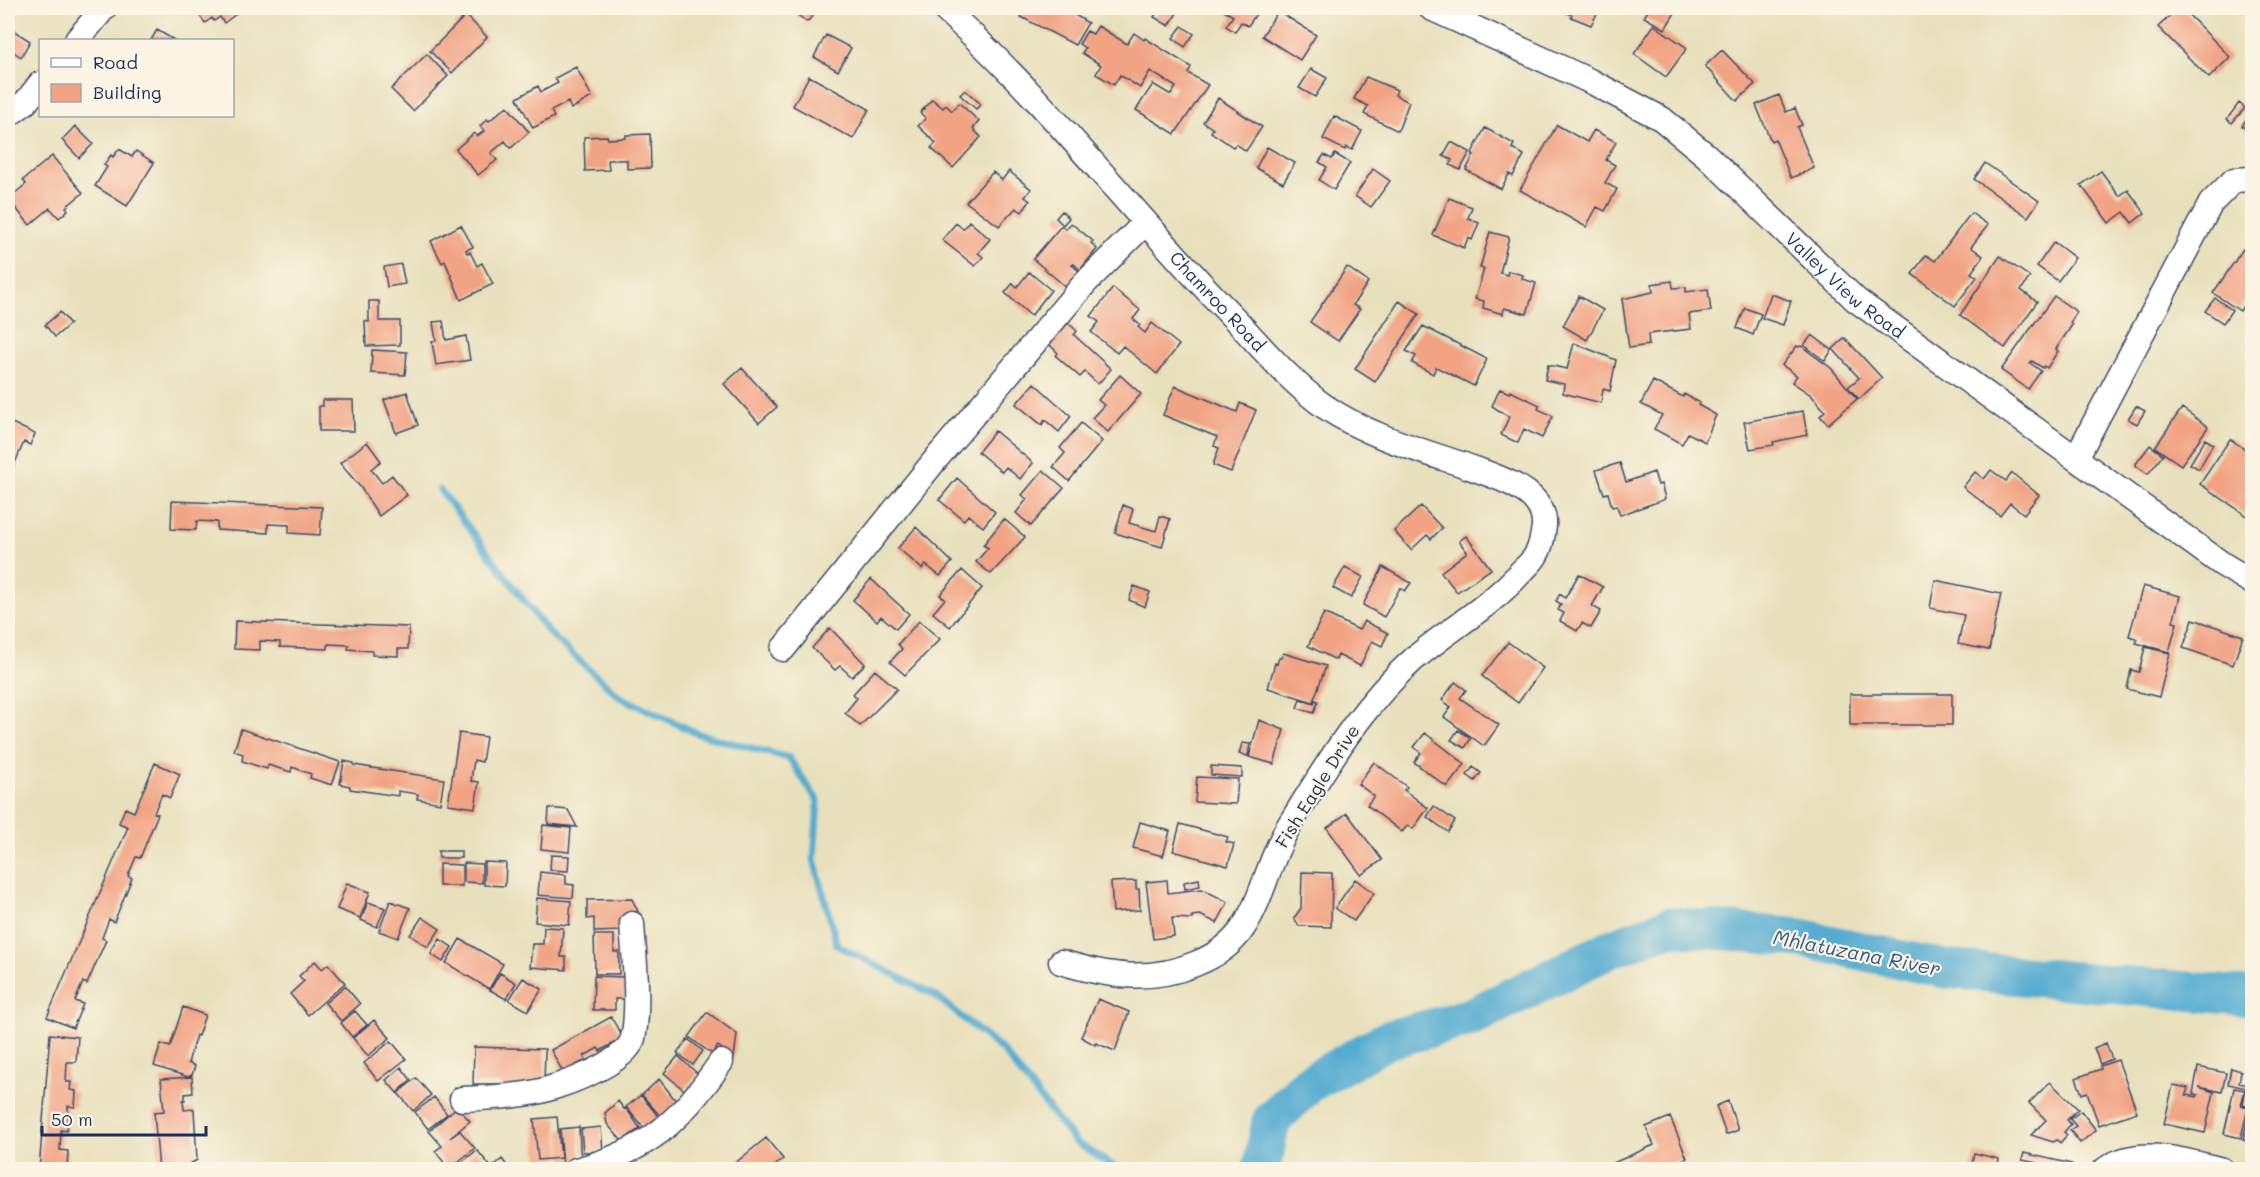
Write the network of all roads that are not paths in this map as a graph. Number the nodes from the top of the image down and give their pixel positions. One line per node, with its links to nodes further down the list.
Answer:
1 (104, 8): 4 (street)
2 (943, 8): 8 (street, Chamroo Road)
3 (1431, 8): 9 (street, Valley View Road)
4 (77, 39)
5 (39, 85): 6 (street)
6 (8, 115)
7 (2253, 179): 9 (street)
8 (1145, 223): 10 (street, Chamroo Road); 12 (street)
9 (2076, 458): 11 (street, Valley View Road)
10 (1544, 518): 14 (street, Fish Eagle Drive)
11 (2253, 582)
12 (783, 649)
13 (632, 924): 16 (street)
14 (1061, 962)
15 (721, 1062): 17 (street)
16 (462, 1099)
17 (576, 1170)
18 (2105, 1170): 19 (street)
19 (2222, 1170)

